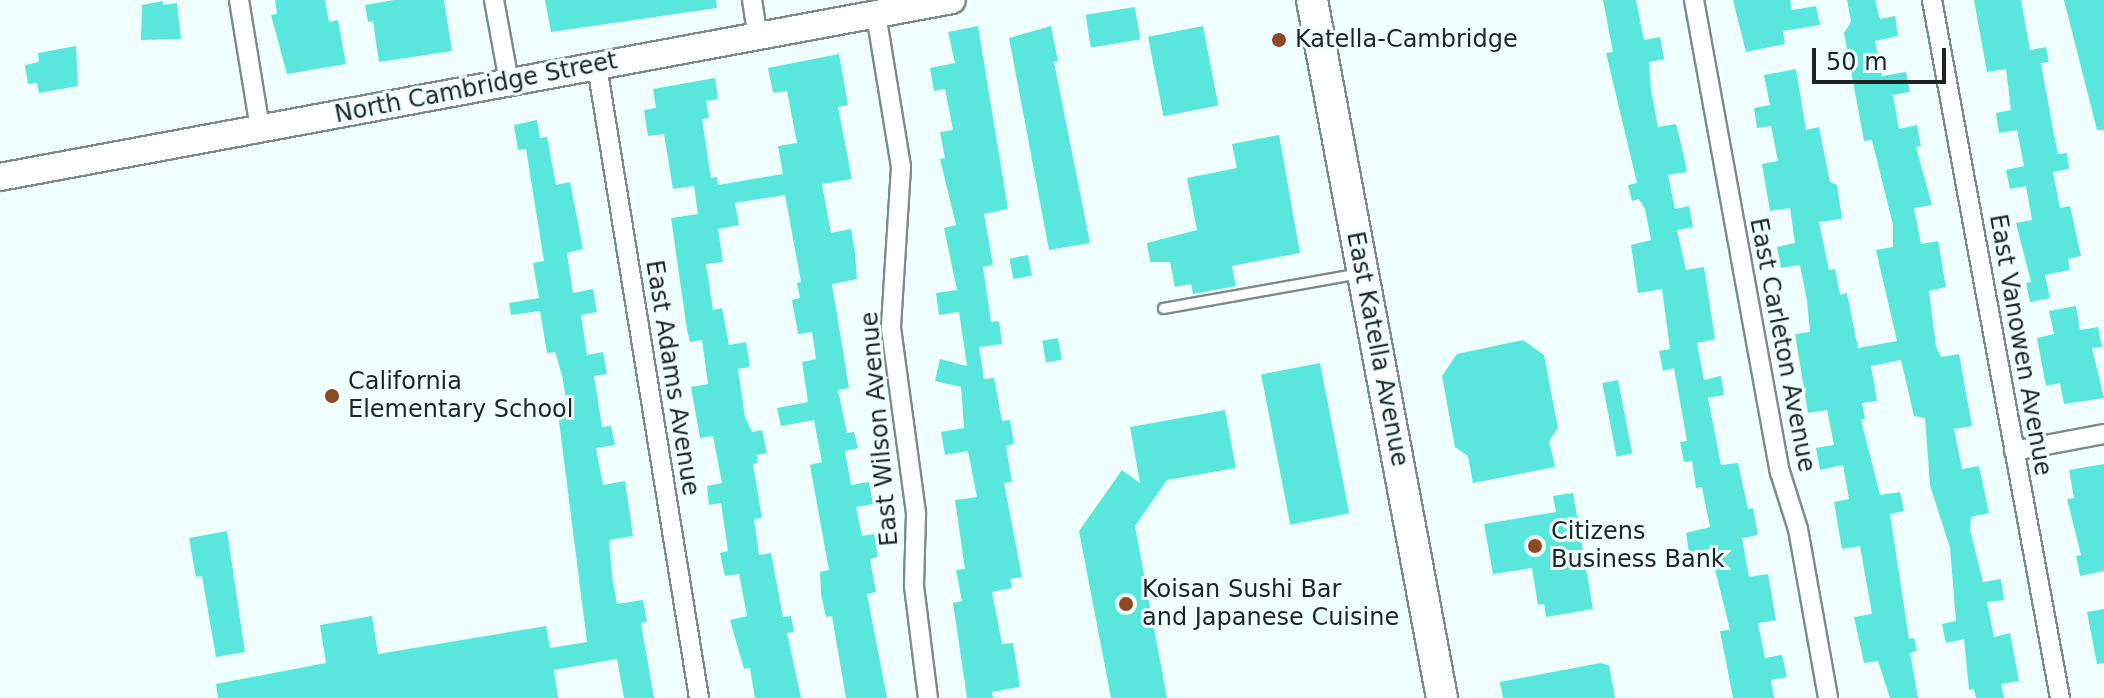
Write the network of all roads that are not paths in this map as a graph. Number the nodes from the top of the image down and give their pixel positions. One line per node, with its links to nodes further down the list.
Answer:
1 (239, 0): 12 (street)
2 (494, 0): 11 (street)
3 (752, 0): 9 (street)
4 (952, 0): 8 (street, North Cambridge Street)
5 (1312, 0): 14 (main road, East Katella Avenue)
6 (1694, 0): 21 (street, East Carleton Avenue)
7 (1932, 0): 17 (street, East Vanowen Avenue)
8 (876, 14): 9 (street, North Cambridge Street); 19 (street, East Wilson Avenue)
9 (758, 36): 10 (street, North Cambridge Street)
10 (597, 66): 11 (street, North Cambridge Street); 18 (street, East Adams Avenue)
11 (509, 82): 12 (street, North Cambridge Street)
12 (260, 128): 13 (street, North Cambridge Street)
13 (0, 177)
14 (1362, 272): 15 (lane); 20 (main road, East Katella Avenue)
15 (1163, 308)
16 (2104, 434): 17 (street)
17 (2014, 451): 22 (street, East Vanowen Avenue)
18 (699, 698)
19 (928, 698)
20 (1442, 698)
21 (1828, 698)
22 (2060, 698)

